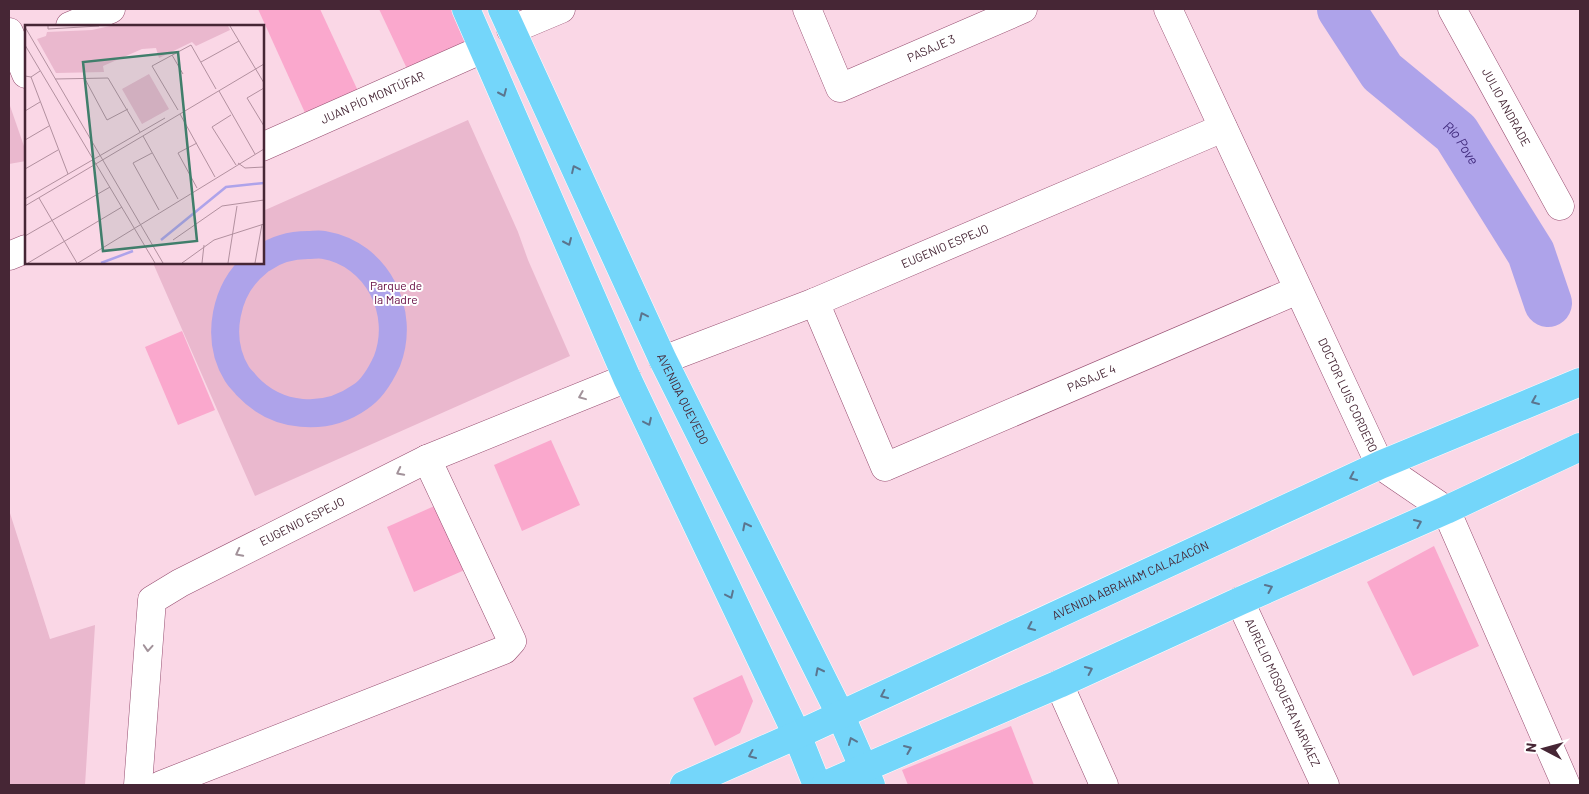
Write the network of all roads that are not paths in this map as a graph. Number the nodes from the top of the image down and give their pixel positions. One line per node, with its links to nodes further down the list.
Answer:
1 (111, 9): 9 (street)
2 (466, 9): 10 (main road)
3 (561, 9): 8 (street)
4 (807, 9): 5 (street, PASAJE 3)
5 (1023, 9)
6 (1168, 9): 11 (street, DOCTOR LUIS CORDERO)
7 (1452, 9): 13 (street, JULIO ANDRADE)
8 (507, 19): 18 (main road, AVENIDA QUEVEDO, one-way to 8)
9 (72, 25)
10 (484, 49): 12 (street, JUAN PÍO MONTÚFAR); 19 (main road, one-way to 19)
11 (1223, 128): 16 (street, DOCTOR LUIS CORDERO); 17 (street, EUGENIO ESPEJO)
12 (264, 146)
13 (1560, 206)
14 (25, 249): 15 (street)
15 (9, 256)
16 (1298, 290): 17 (street, PASAJE 4); 23 (street, DOCTOR LUIS CORDERO)
17 (815, 302): 18 (street, EUGENIO ESPEJO)
18 (663, 360): 27 (main road, AVENIDA QUEVEDO, one-way to 18)
19 (627, 378): 22 (street, EUGENIO ESPEJO, one-way to 22); 28 (main road, one-way to 28)
20 (1580, 382): 23 (main road, AVENIDA ABRAHAM CALAZACÓN, one-way to 23)
21 (1580, 447): 24 (main road)
22 (427, 459): 30 (street, EUGENIO ESPEJO, one-way to 30); 31 (street)
23 (1380, 465): 24 (street, DOCTOR LUIS CORDERO); 27 (main road, AVENIDA ABRAHAM CALAZACÓN, one-way to 27)
24 (1446, 510): 25 (main road, one-way to 24); 37 (street)
25 (1240, 601): 26 (main road, one-way to 25); 36 (street, AURELIO MOSQUERA NARVÁEZ)
26 (1059, 684): 29 (main road, one-way to 26); 35 (street)
27 (840, 714): 28 (main road, AVENIDA ABRAHAM CALAZACÓN); 29 (main road, AVENIDA QUEVEDO, one-way to 27)
28 (796, 735): 32 (main road, AVENIDA ABRAHAM CALAZACÓN, one-way to 32); 33 (main road)
29 (867, 777): 34 (main road)
30 (138, 785)
31 (161, 785)
32 (684, 785)
33 (817, 785)
34 (825, 785)
35 (1104, 785)
36 (1325, 785)
37 (1566, 785)

